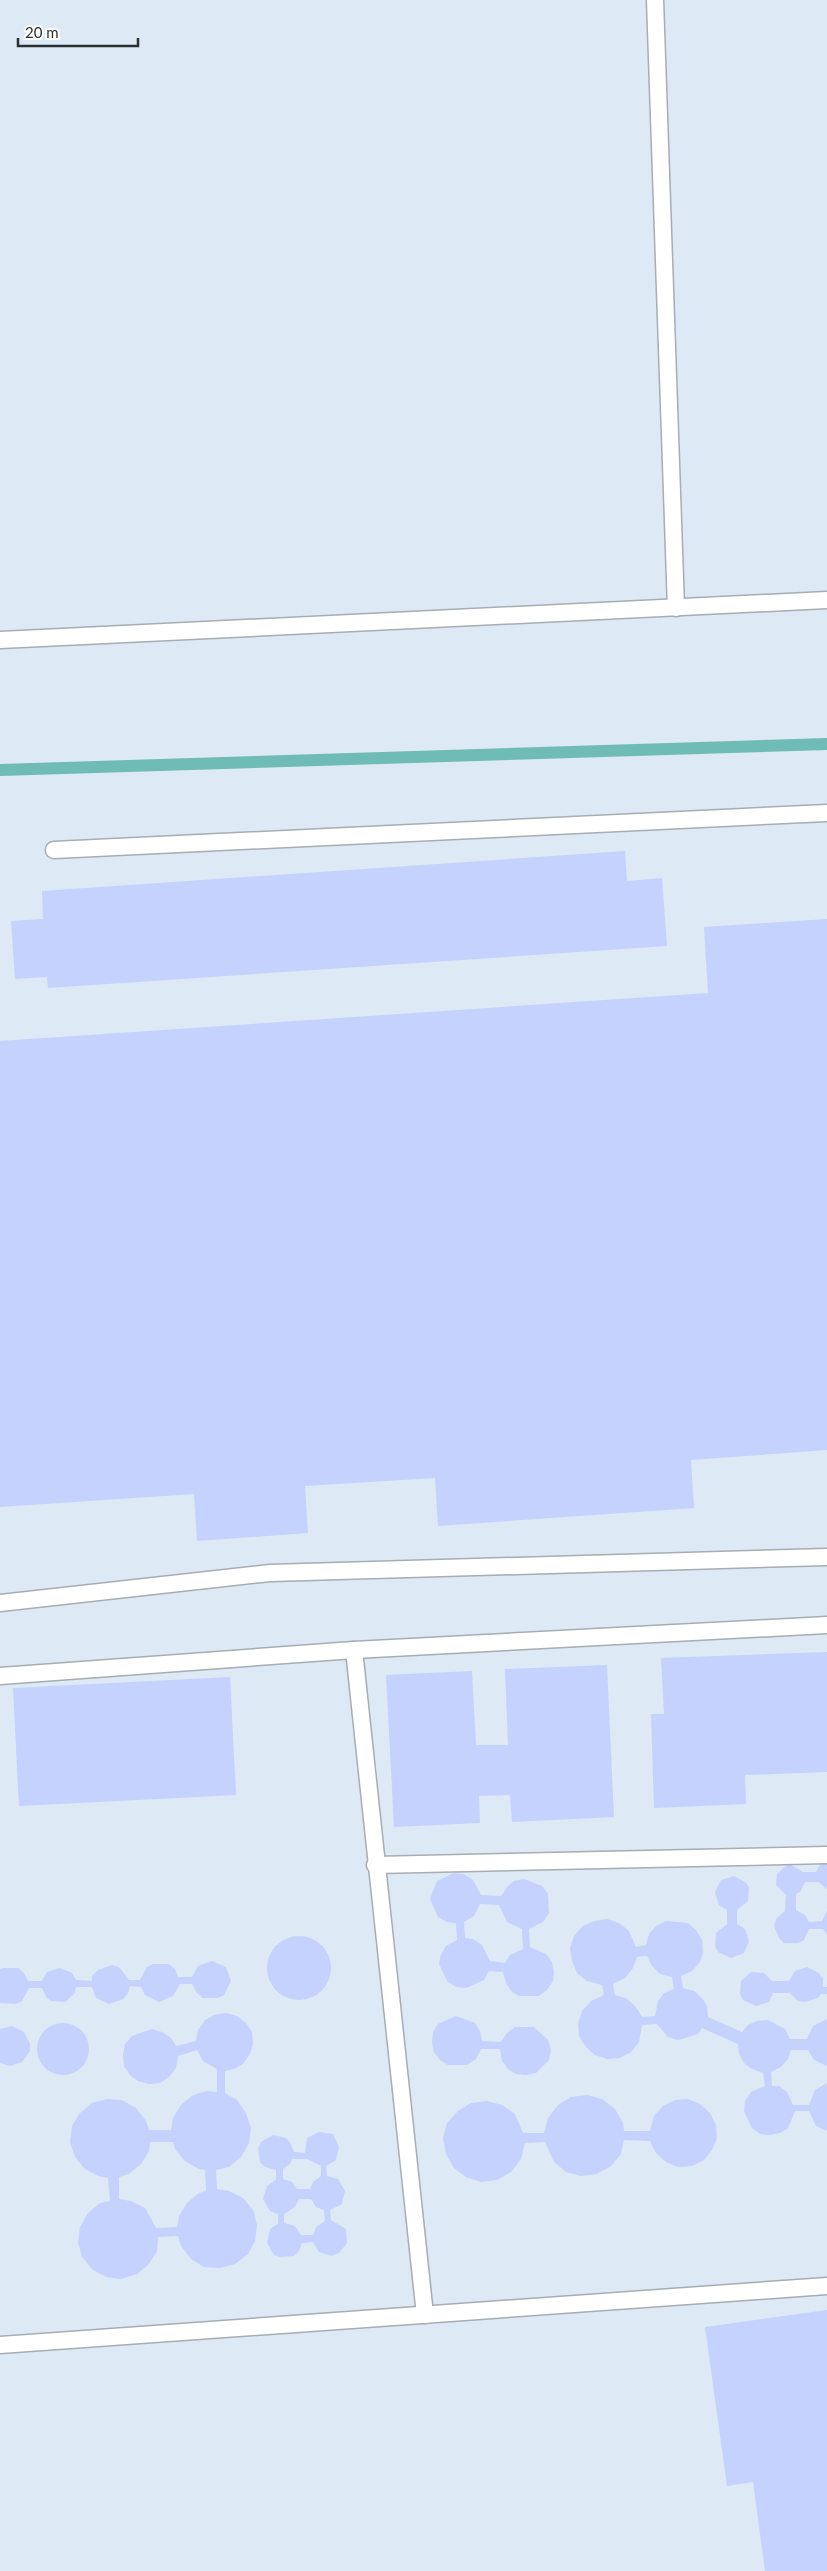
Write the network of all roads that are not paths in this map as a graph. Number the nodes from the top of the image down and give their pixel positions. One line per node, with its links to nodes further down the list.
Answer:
1 (655, 0): 3 (lane)
2 (827, 600): 3 (lane)
3 (676, 608): 4 (lane)
4 (0, 640)
5 (827, 813): 6 (lane)
6 (54, 850)
7 (827, 1557): 8 (lane)
8 (0, 1603)
9 (827, 1625): 10 (lane)
10 (354, 1650): 11 (lane); 13 (lane)
11 (0, 1676)
12 (827, 1855): 13 (lane)
13 (375, 1865): 15 (lane)
14 (827, 2286): 15 (lane)
15 (424, 2315): 16 (lane)
16 (0, 2345)

